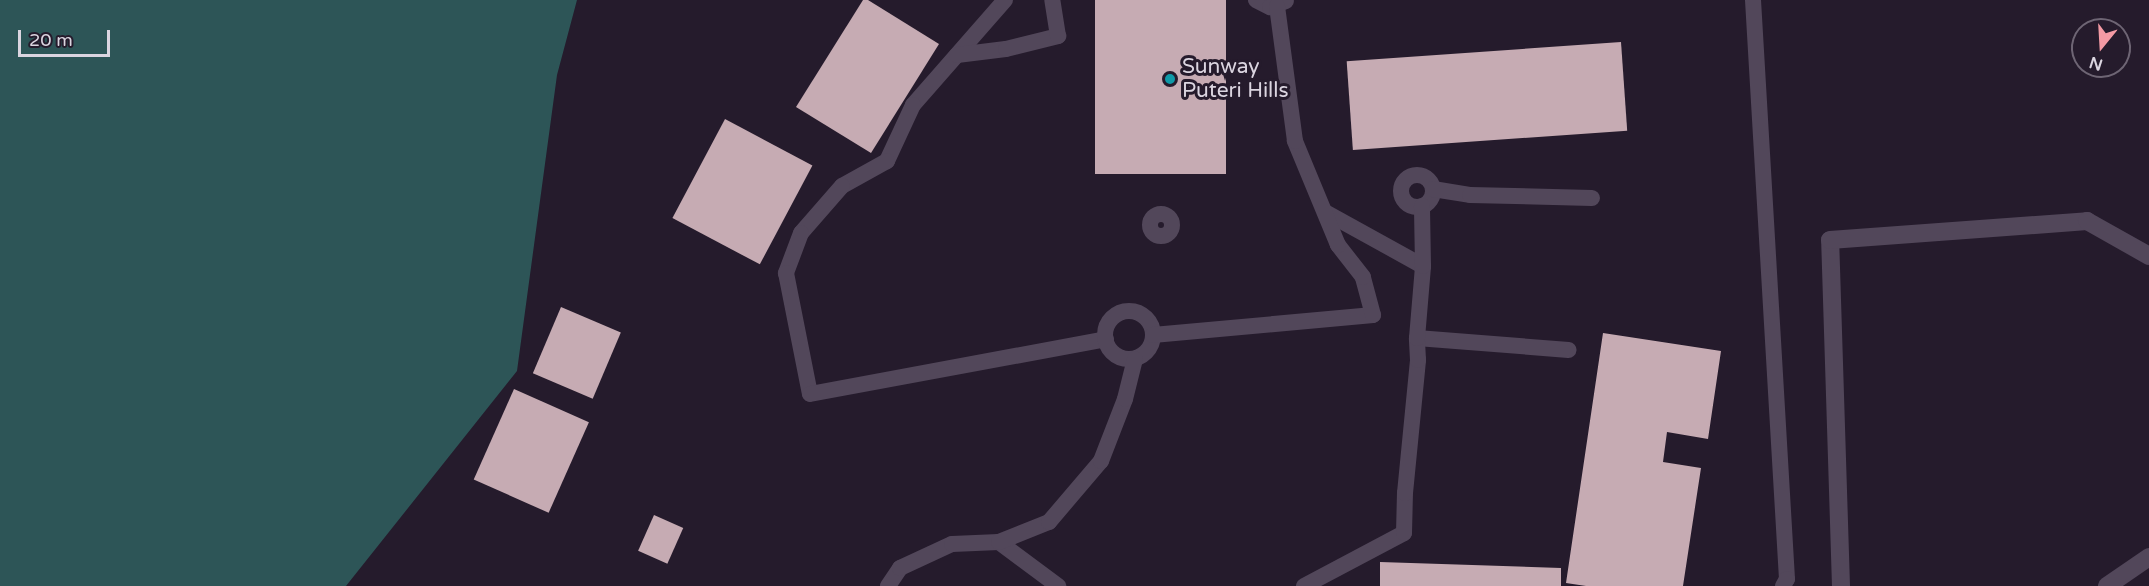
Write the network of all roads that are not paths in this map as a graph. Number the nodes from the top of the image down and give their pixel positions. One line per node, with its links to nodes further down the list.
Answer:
1 (1005, 0): 6 (lane)
2 (1052, 0): 6 (lane)
3 (1256, 0): 5 (lane)
4 (1753, 0): 23 (lane)
5 (1282, 3): 10 (lane)
6 (957, 55): 15 (lane)
7 (1433, 189): 8 (lane); 9 (lane); 9 (lane)
8 (1592, 198)
9 (1422, 206): 12 (lane)
10 (1325, 212): 12 (lane); 13 (lane)
11 (2149, 256): 24 (street)
12 (1423, 266): 14 (lane)
13 (1153, 335): 15 (lane); 17 (lane)
14 (1417, 338): 16 (lane); 22 (lane)
15 (1106, 339): 17 (lane)
16 (1569, 350)
17 (1135, 359): 18 (lane)
18 (999, 543): 20 (lane); 21 (lane)
19 (2149, 557): 25 (street)
20 (888, 586)
21 (1058, 586)
22 (1305, 586)
23 (1783, 586)
24 (1841, 586)
25 (2106, 586)

